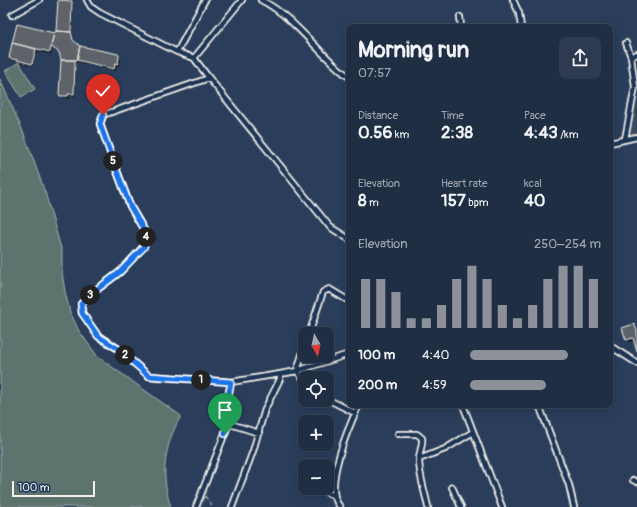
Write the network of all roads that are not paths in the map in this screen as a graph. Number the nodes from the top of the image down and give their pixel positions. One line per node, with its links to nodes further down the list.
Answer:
1 (39, 0): 8 (street)
2 (87, 0): 14 (street)
3 (205, 0): 14 (street)
4 (242, 0): 17 (street)
5 (261, 0): 18 (street)
6 (513, 0): 7 (street)
7 (519, 13): 11 (street); 12 (street)
8 (12, 15)
9 (460, 17): 10 (street)
10 (461, 24)
11 (518, 24)
12 (521, 24)
13 (626, 43): 16 (street)
14 (177, 52): 17 (street)
15 (637, 54): 16 (street)
16 (630, 57): 21 (street)
17 (194, 58): 19 (street)
18 (346, 75)
19 (209, 78): 23 (street); 32 (street)
20 (637, 137): 21 (street)
21 (624, 139): 22 (street)
22 (613, 142)
23 (346, 237)
24 (346, 299): 25 (street)
25 (311, 327)
26 (613, 348): 29 (street)
27 (346, 355): 30 (street)
28 (299, 363): 30 (street)
29 (637, 363)
30 (297, 371): 31 (street)
31 (280, 374): 32 (street); 40 (street)
32 (231, 382): 38 (street)
33 (334, 402): 37 (street)
34 (358, 408): 37 (street)
35 (464, 408): 39 (street)
36 (540, 408): 51 (street)
37 (355, 413): 44 (street)
38 (227, 423): 40 (street); 45 (street)
39 (473, 432): 42 (street); 50 (street)
40 (258, 433): 46 (street)
41 (398, 434): 42 (street)
42 (419, 459): 48 (street)
43 (452, 487): 49 (street)
44 (334, 496): 47 (street)
45 (196, 507)
46 (232, 507)
47 (340, 507)
48 (428, 507)
49 (462, 507)
50 (502, 507)
51 (574, 507)

